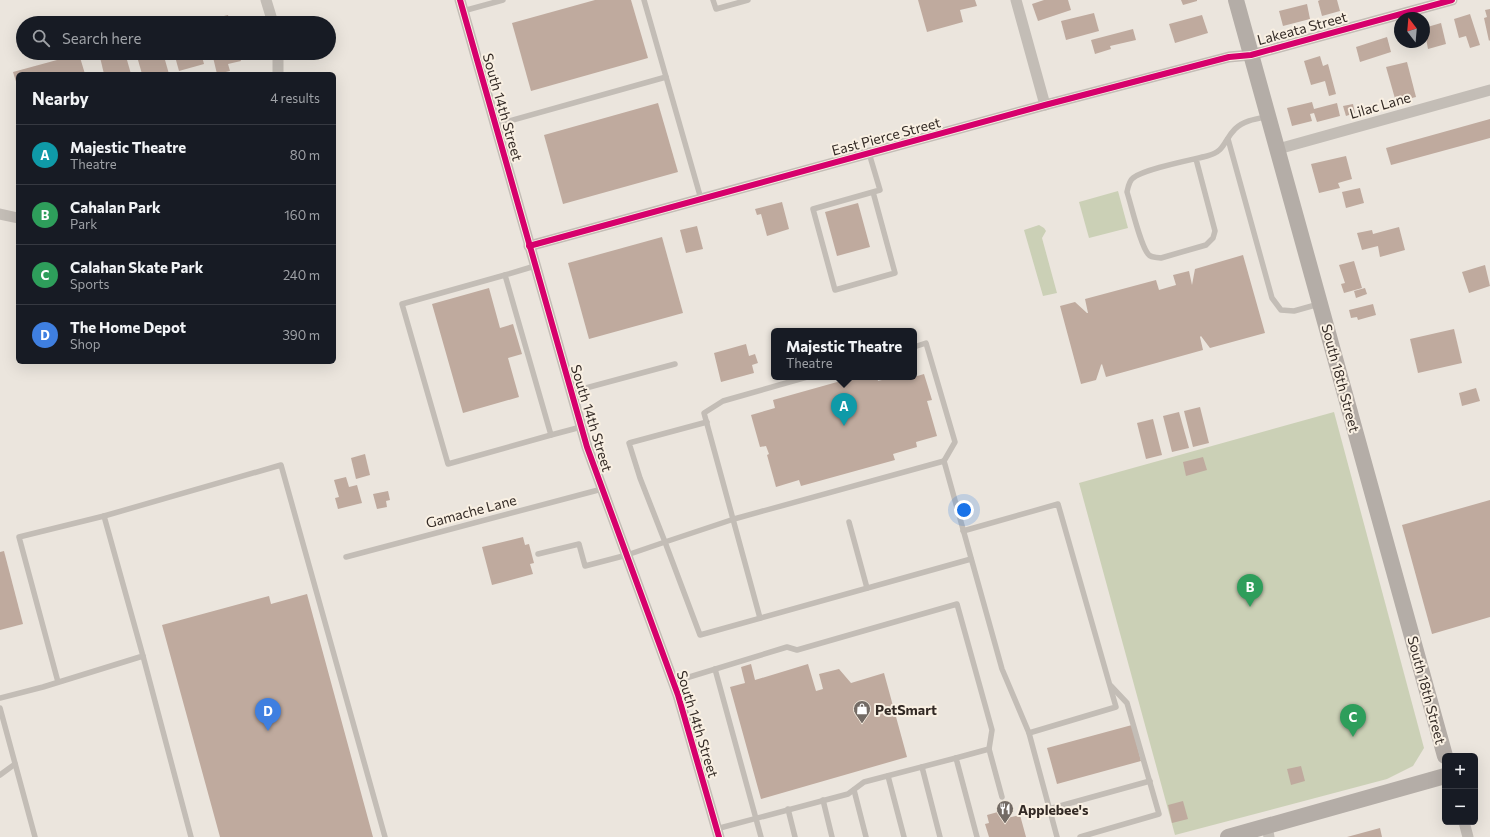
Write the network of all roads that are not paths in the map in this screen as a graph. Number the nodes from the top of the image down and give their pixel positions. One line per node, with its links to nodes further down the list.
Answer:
1 (266, 0): 11 (street)
2 (460, 0): 10 (street, South 14th Street)
3 (503, 0): 10 (lane)
4 (644, 0): 15 (lane)
5 (713, 0): 6 (lane)
6 (748, 0)
7 (1016, 0): 17 (street)
8 (1236, 0): 12 (street, South 18th Street)
9 (1452, 0): 12 (street, Lakeata Street)
10 (463, 11): 19 (street, South 14th Street)
11 (271, 16)
12 (1251, 55): 17 (street, East Pierce Street); 18 (street, South 18th Street)
13 (278, 60): 14 (street)
14 (278, 72)
15 (666, 77): 19 (lane); 25 (lane)
16 (1490, 90): 21 (street, Lilac Lane)
17 (1045, 105): 22 (street, East Pierce Street)
18 (1268, 116): 20 (lane); 21 (street, South 18th Street)
19 (495, 125): 28 (street, South 14th Street)
20 (1228, 138): 23 (lane); 31 (lane)
21 (1278, 149): 31 (street, South 18th Street)
22 (869, 153): 24 (lane); 25 (street, East Pierce Street)
23 (1196, 159): 23 (lane)
24 (873, 192): 24 (lane)
25 (701, 199): 28 (street, East Pierce Street)
26 (0, 214): 27 (street)
27 (16, 218)
28 (529, 246): 29 (street, South 14th Street)
29 (535, 266): 30 (lane); 35 (street, South 14th Street)
30 (505, 275): 38 (lane); 38 (lane)
31 (1320, 304): 63 (street, South 18th Street)
32 (917, 346): 39 (lane)
33 (675, 364): 35 (lane)
34 (796, 380): 36 (lane)
35 (571, 392): 37 (street, South 14th Street)
36 (707, 422): 42 (lane); 45 (lane)
37 (581, 426): 38 (lane); 40 (street, South 14th Street)
38 (550, 435)
39 (944, 461): 42 (lane); 44 (lane)
40 (602, 489): 47 (street, South 14th Street); 48 (lane, Gamache Lane)
41 (104, 516): 52 (lane); 54 (lane); 82 (lane)
42 (734, 519): 45 (lane); 51 (lane)
43 (849, 522): 50 (lane)
44 (963, 531): 49 (lane); 56 (lane)
45 (665, 542): 47 (lane); 51 (lane)
46 (538, 554): 47 (lane)
47 (627, 555): 55 (street, South 14th Street)
48 (346, 557)
49 (971, 559): 50 (lane); 61 (lane)
50 (867, 588): 51 (lane)
51 (760, 618)
52 (143, 656): 54 (lane); 81 (lane)
53 (715, 669): 55 (lane); 62 (lane); 76 (lane)
54 (58, 682): 57 (lane)
55 (673, 682): 79 (street, South 14th Street)
56 (1110, 686): 61 (lane); 70 (lane)
57 (0, 698)
58 (0, 708): 59 (lane)
59 (7, 732): 60 (lane); 65 (lane)
60 (0, 734)
61 (1029, 734): 74 (lane)
62 (989, 749): 64 (lane); 72 (lane)
63 (1444, 753)
64 (956, 758): 66 (lane); 89 (lane)
65 (15, 764): 67 (lane); 80 (lane)
66 (922, 767): 68 (lane); 88 (lane)
67 (0, 775)
68 (888, 776): 71 (lane); 87 (lane)
69 (1442, 777): 78 (street)
70 (1150, 781): 74 (lane); 91 (lane)
71 (854, 790): 73 (lane); 86 (lane)
72 (1002, 797)
73 (823, 800): 75 (lane); 85 (lane)
74 (1049, 808): 90 (lane)
75 (788, 809): 76 (lane); 84 (lane)
76 (756, 818): 79 (lane); 83 (lane)
77 (1465, 825): 93 (street)
78 (1268, 832): 92 (street)
79 (717, 833)
80 (35, 837)
81 (191, 837)
82 (385, 837)
83 (761, 837)
84 (795, 837)
85 (832, 837)
86 (866, 837)
87 (904, 837)
88 (940, 837)
89 (976, 837)
90 (1057, 837)
91 (1080, 837)
92 (1228, 837)
93 (1468, 837)

